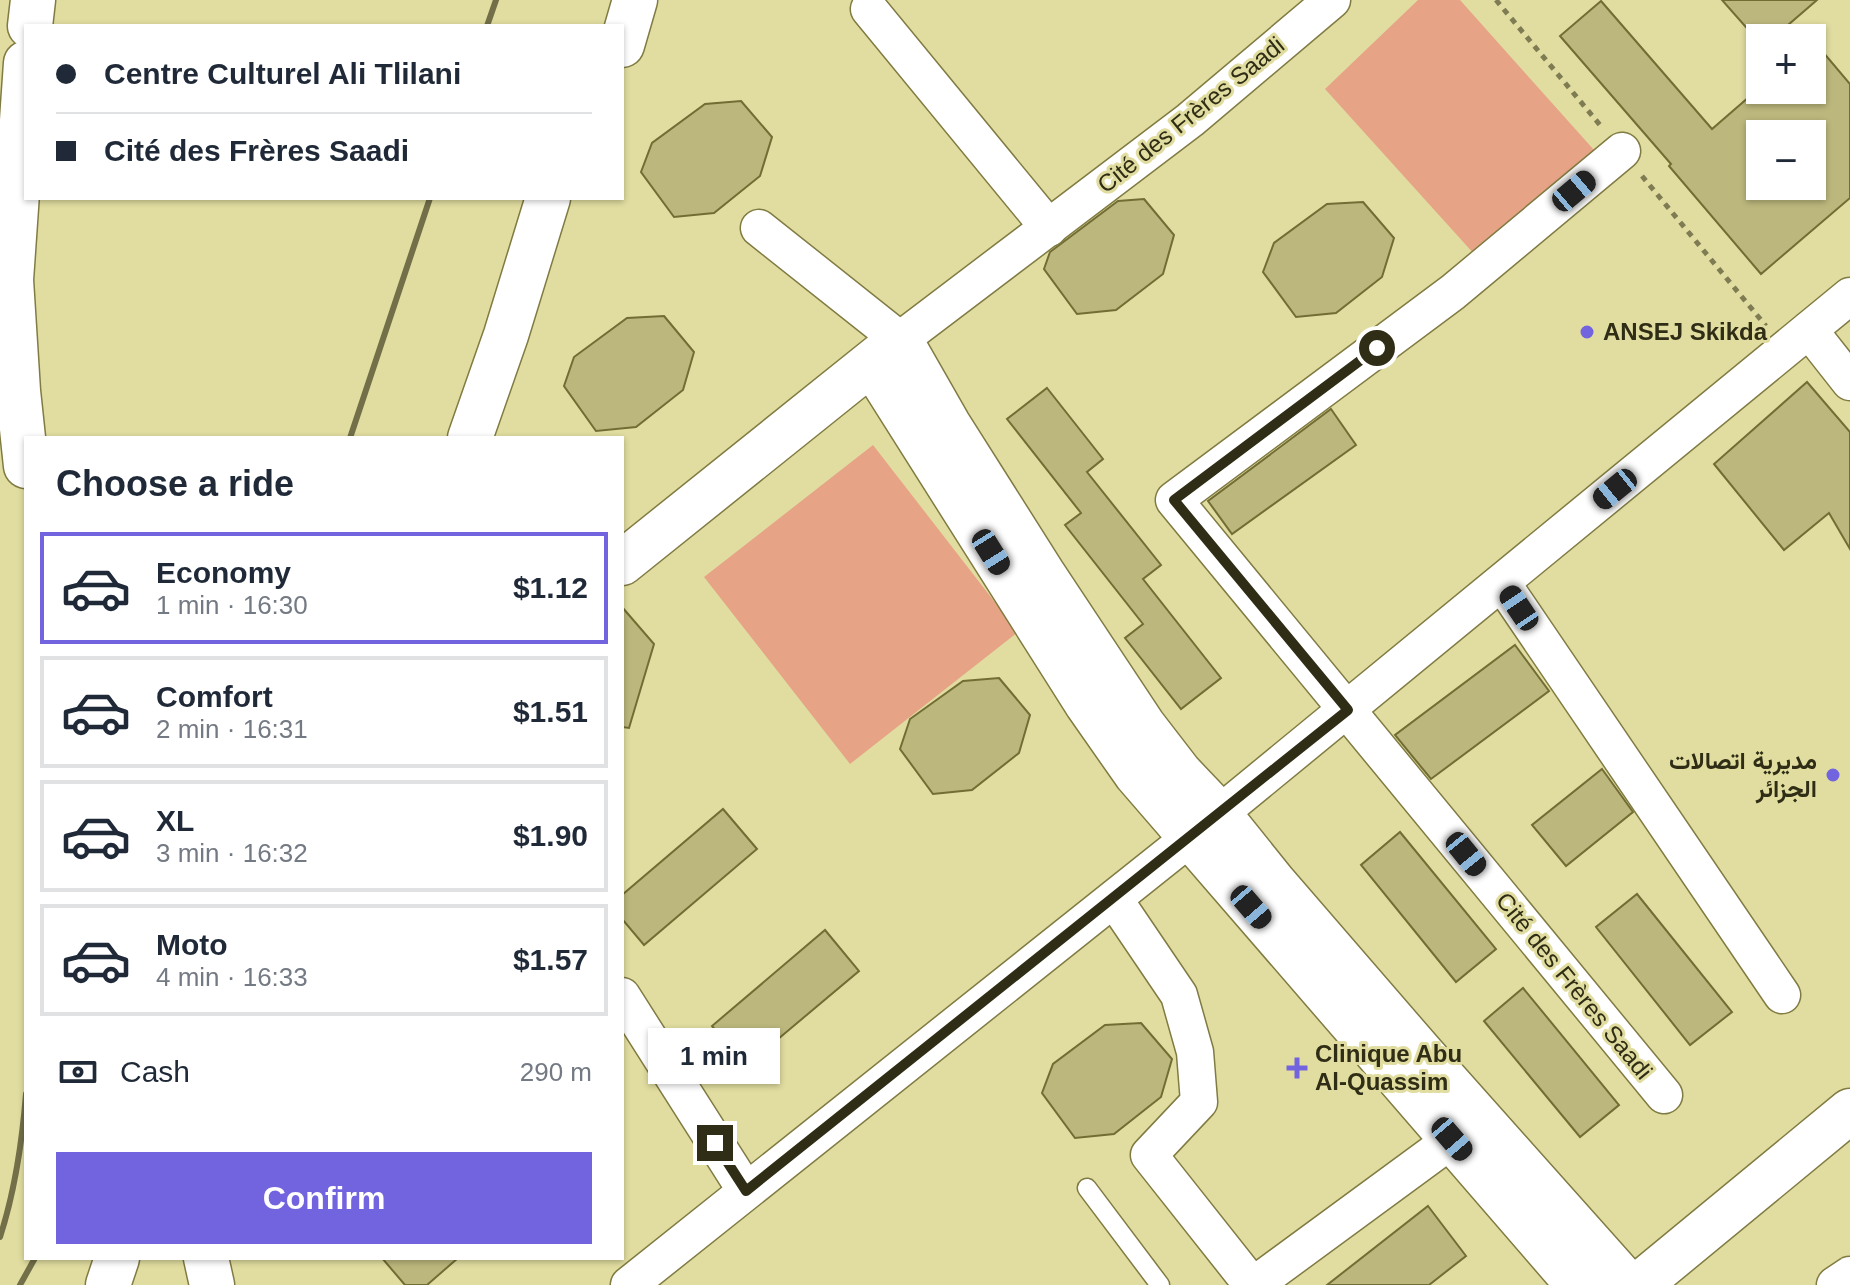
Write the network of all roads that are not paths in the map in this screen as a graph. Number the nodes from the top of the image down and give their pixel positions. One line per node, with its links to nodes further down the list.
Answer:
1 (33, 0): 6 (main road)
2 (608, 0): 7 (main road)
3 (635, 0): 8 (main road)
4 (1332, 0): 14 (street, Cité des Frères Saadi)
5 (869, 9): 14 (street)
6 (30, 24)
7 (601, 24)
8 (624, 38)
9 (24, 92): 21 (main road)
10 (1622, 151): 24 (street, Cité des Frères Saadi)
11 (547, 200): 19 (main road)
12 (573, 200): 20 (main road)
13 (759, 228): 17 (street)
14 (1049, 228): 17 (street, Cité des Frères Saadi)
15 (1850, 296): 16 (street)
16 (1809, 330): 18 (street); 23 (street)
17 (886, 352): 22 (main road, Cité des Frères Saadi); 25 (main road)
18 (1850, 382)
19 (471, 436)
20 (497, 436)
21 (24, 447)
22 (624, 561)
23 (1502, 583): 24 (street); 27 (street)
24 (1348, 710): 25 (street); 29 (street, Cité des Frères Saadi)
25 (1205, 825): 26 (street); 31 (main road)
26 (1114, 899): 34 (street); 40 (street)
27 (1782, 995)
28 (624, 999): 34 (street)
29 (1664, 1095)
30 (1850, 1111): 43 (main road)
31 (1466, 1129): 40 (street); 41 (main road); 42 (main road)
32 (1850, 1145): 44 (main road)
33 (1087, 1188): 39 (lane)
34 (746, 1191): 38 (street)
35 (116, 1260): 37 (main road)
36 (1850, 1275): 45 (street)
37 (108, 1285)
38 (629, 1285)
39 (1160, 1285)
40 (1253, 1285)
41 (1578, 1285)
42 (1628, 1285)
43 (1639, 1285)
44 (1680, 1285)
45 (1835, 1285)

